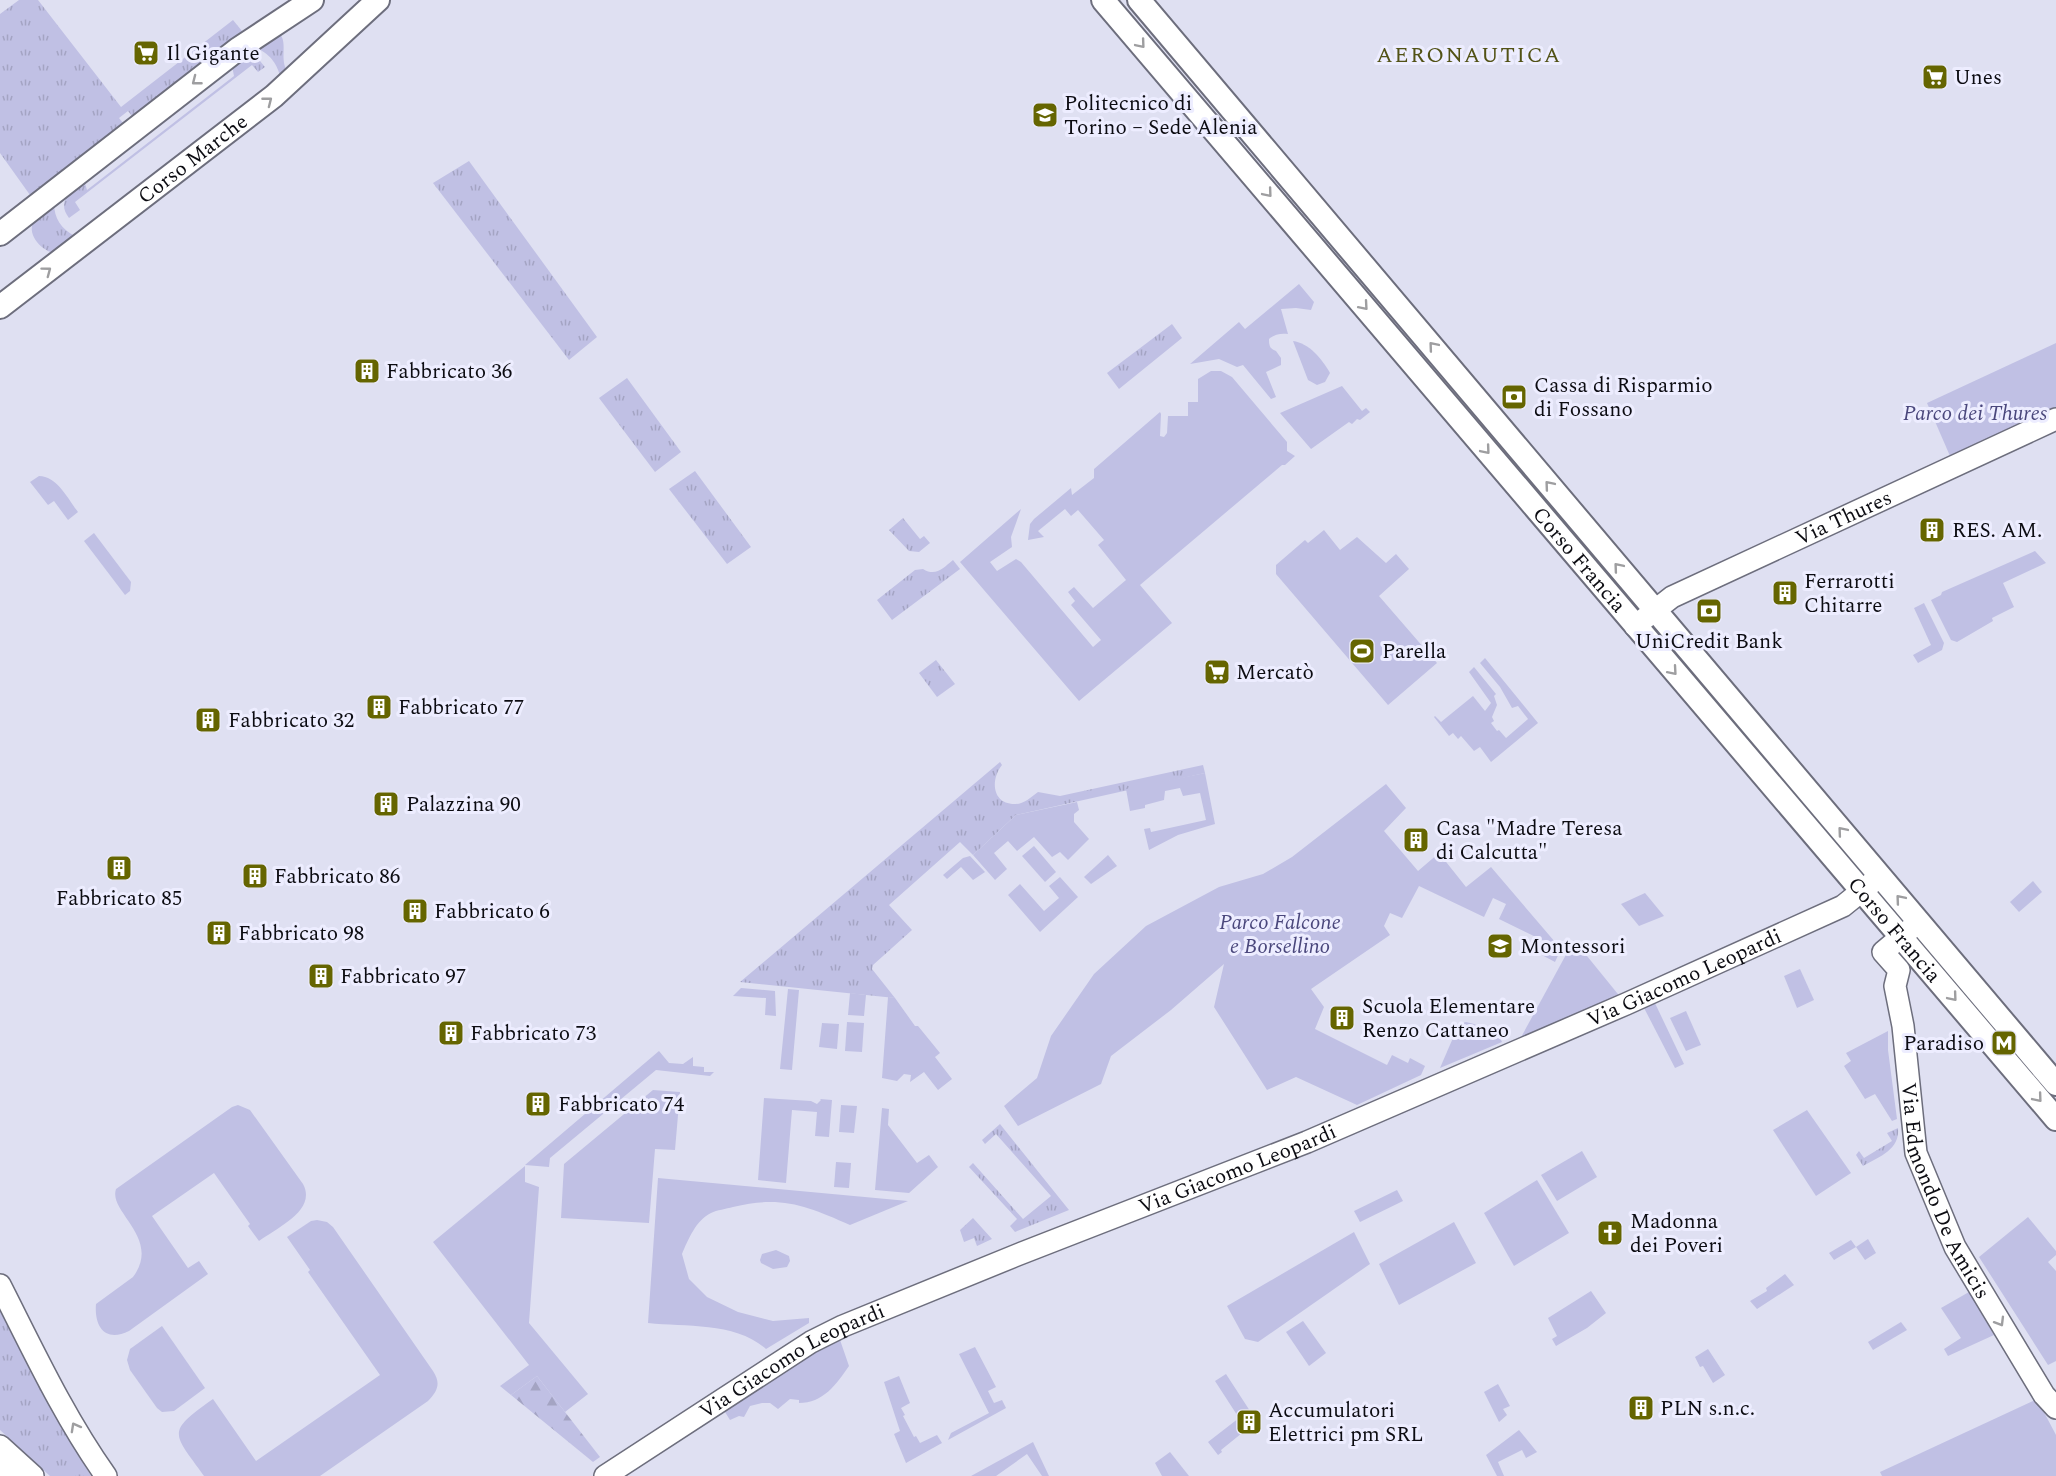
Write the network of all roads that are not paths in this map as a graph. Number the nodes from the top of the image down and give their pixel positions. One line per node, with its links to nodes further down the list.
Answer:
1 (312, 0): 5 (main road, one-way to 5)
2 (378, 0): 6 (main road, Corso Marche, one-way to 2)
3 (1103, 0): 9 (main road, Corso Francia, one-way to 9)
4 (1139, 0): 8 (main road, Corso Francia, one-way to 4)
5 (0, 234)
6 (0, 307)
7 (2056, 419): 8 (street, Via Thures)
8 (1654, 610): 9 (street, Via Thures); 10 (main road, Corso Francia, one-way to 8)
9 (1635, 626): 11 (main road, Corso Francia, one-way to 11)
10 (1880, 876): 11 (street, Via Giacomo Leopardi); 12 (main road, Corso Francia, one-way to 10)
11 (1862, 891): 13 (main road, Corso Francia); 22 (street, Via Giacomo Leopardi)
12 (1919, 922): 13 (street); 15 (main road, Corso Francia)
13 (1901, 937): 14 (street, Corso Francia); 16 (main road, Corso Francia, one-way to 16)
14 (1899, 970): 18 (street, Via Edmondo De Amicis, one-way to 18)
15 (2056, 1084)
16 (2056, 1119)
17 (0, 1285): 25 (street, one-way to 17)
18 (2046, 1397): 19 (street, Via Edmondo De Amicis)
19 (2056, 1426)
20 (0, 1446): 24 (street)
21 (0, 1467): 23 (street)
22 (612, 1472)
23 (10, 1476)
24 (33, 1476)
25 (106, 1476)

